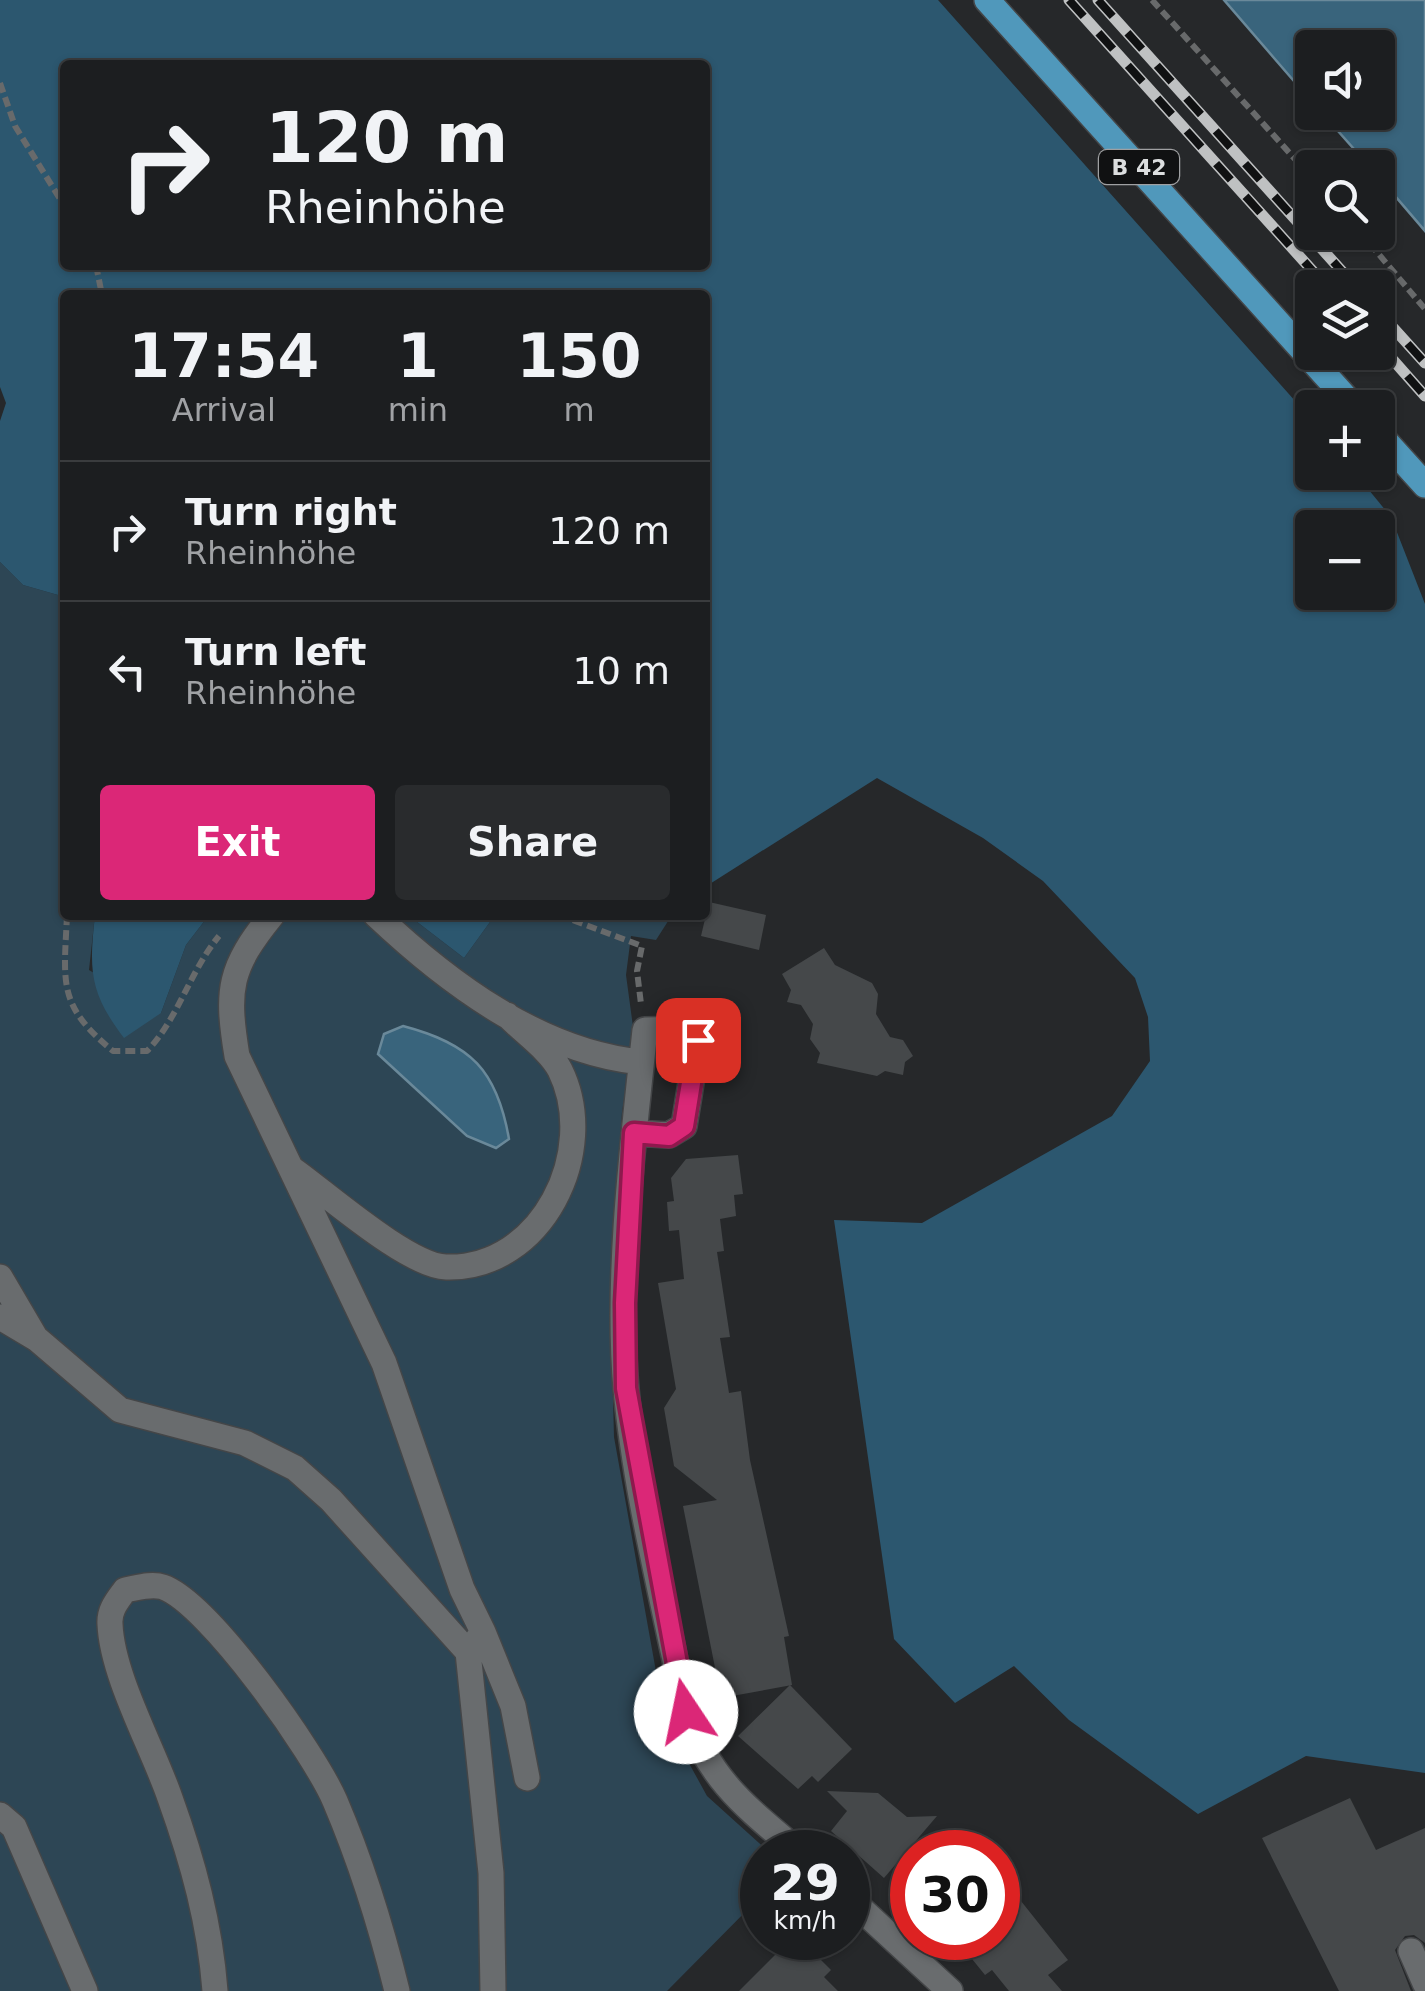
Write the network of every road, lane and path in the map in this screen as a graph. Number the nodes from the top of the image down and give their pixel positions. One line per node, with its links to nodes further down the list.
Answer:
1 (987, 0): 8 (main road, B 42)
2 (1152, 0): 4 (path)
3 (0, 82): 5 (path)
4 (1295, 159)
5 (60, 199)
6 (1375, 250): 7 (path)
7 (1425, 308)
8 (1339, 390)
9 (1395, 452): 10 (main road)
10 (1425, 485)
11 (67, 920): 15 (path)
12 (268, 920): 20 (street)
13 (382, 920): 16 (street)
14 (572, 920): 17 (path)
15 (225, 927)
16 (507, 1014): 18 (street); 20 (street)
17 (645, 1030): 18 (street); 19 (street)
18 (642, 1062): 19 (street)
19 (634, 1133): 27 (street)
20 (290, 1167): 24 (street)
21 (0, 1276): 23 (street)
22 (0, 1317): 23 (street)
23 (37, 1339): 24 (street)
24 (476, 1642): 25 (street); 34 (street)
25 (528, 1778)
26 (0, 1816): 31 (street)
27 (774, 1830)
28 (870, 1916): 35 (street)
29 (1410, 1951): 30 (street)
30 (1425, 1983)
31 (85, 1991)
32 (215, 1991): 33 (street)
33 (398, 1991)
34 (493, 1991)
35 (950, 1991)

